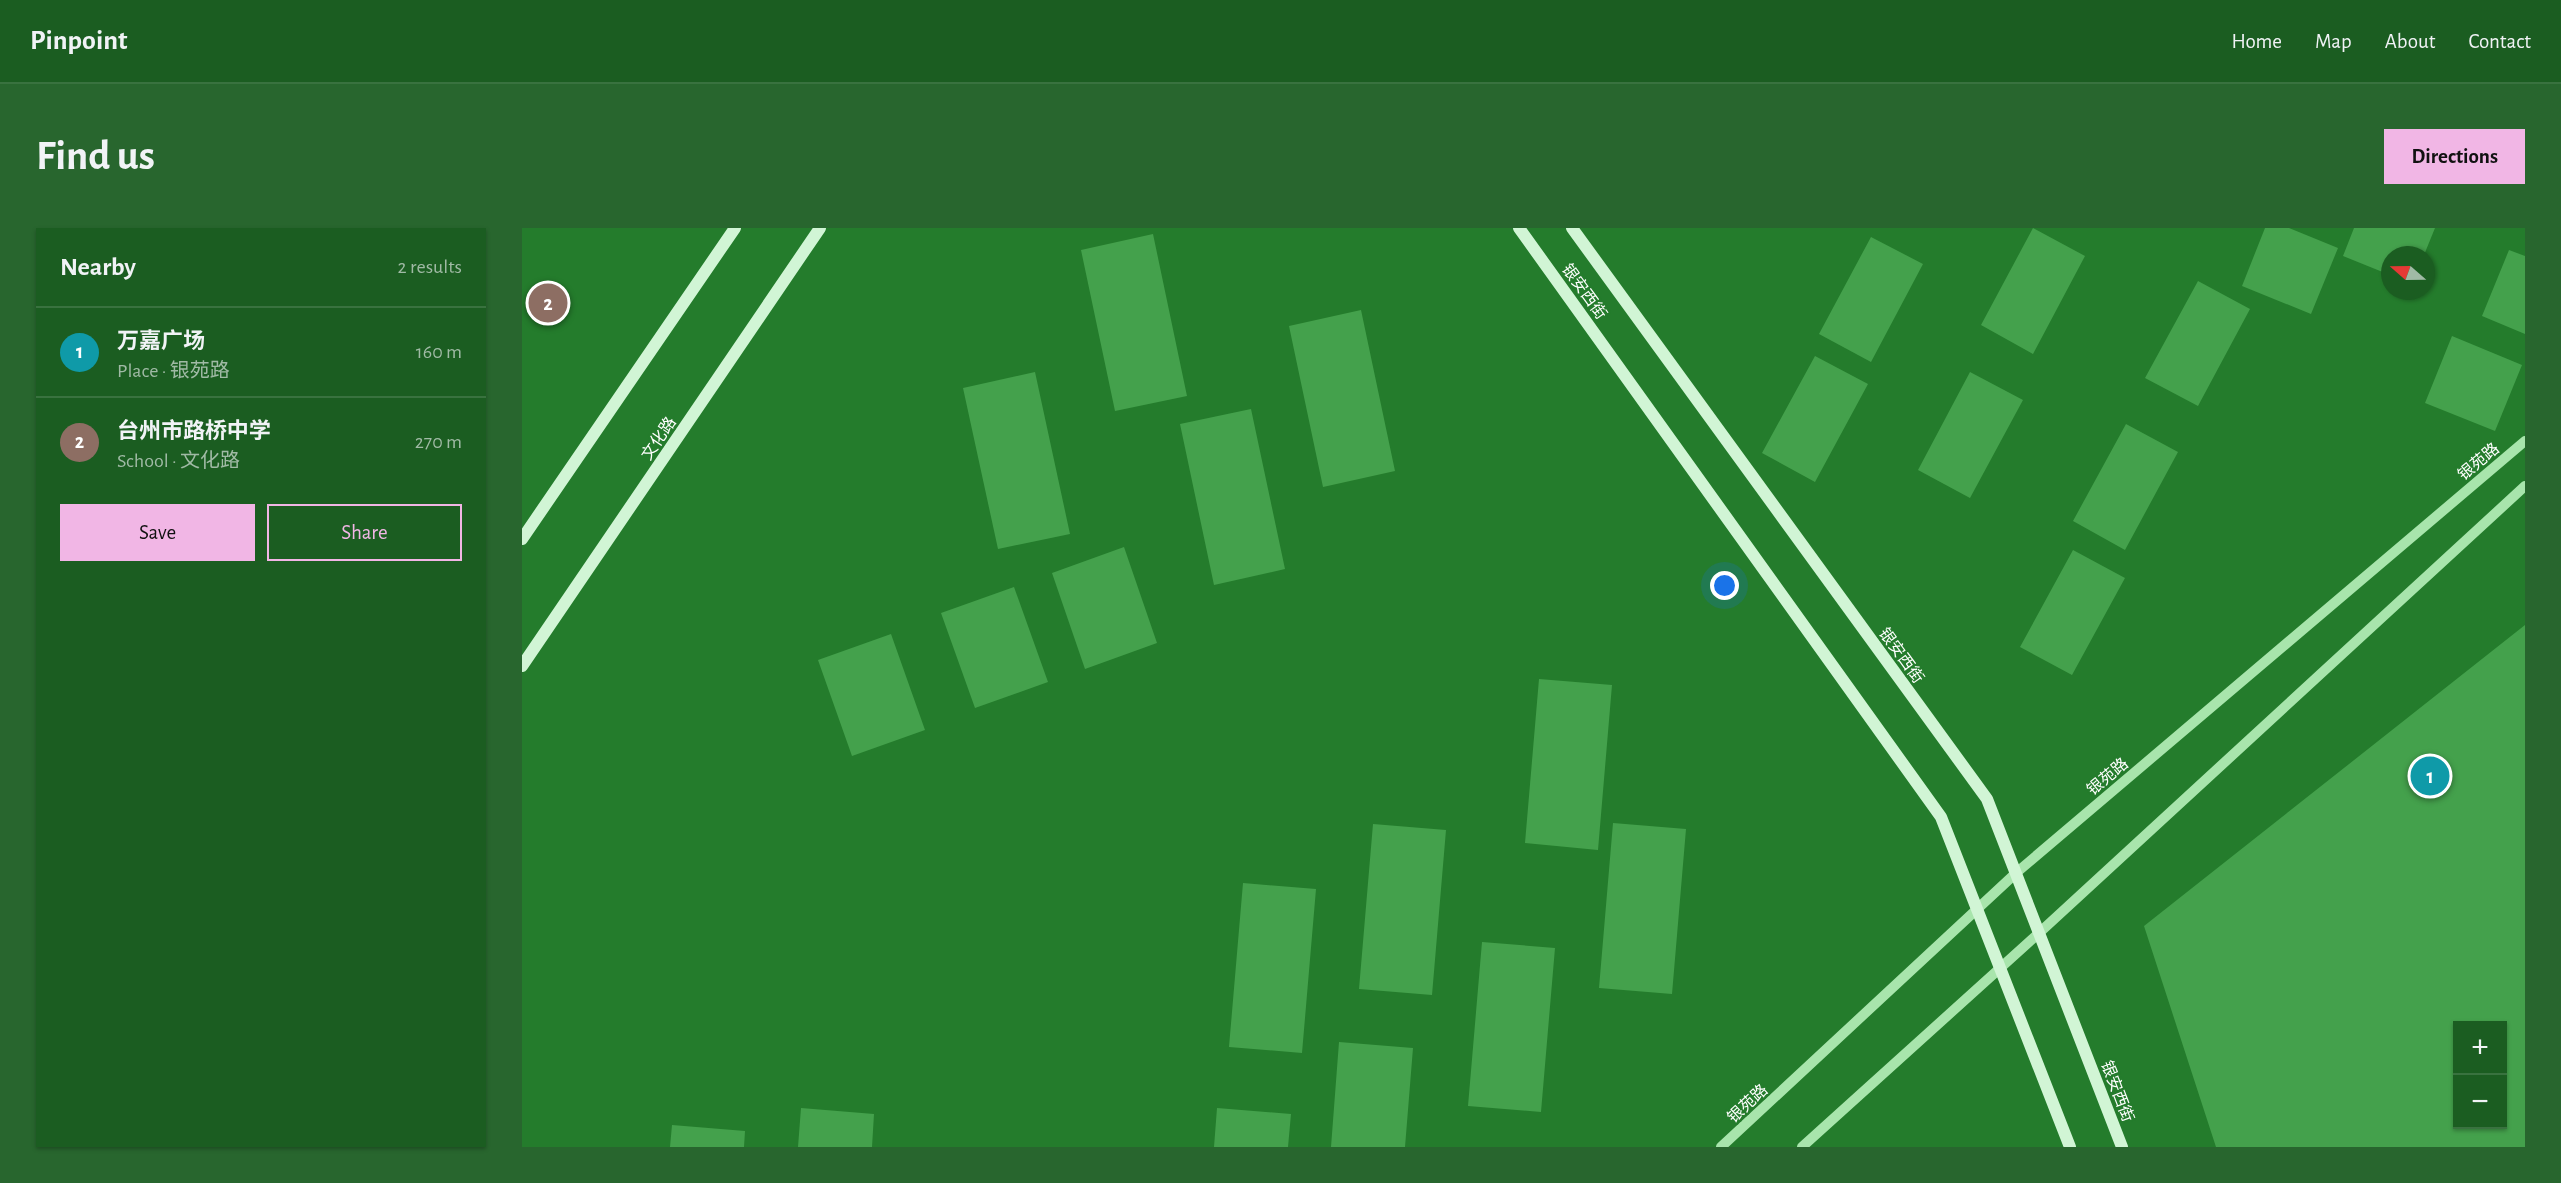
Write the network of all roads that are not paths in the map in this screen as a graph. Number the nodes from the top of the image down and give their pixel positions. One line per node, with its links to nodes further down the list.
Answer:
1 (735, 228): 7 (main road)
2 (820, 228): 8 (main road, 文化路)
3 (1519, 228): 10 (main road, 银安西街)
4 (1572, 228): 9 (main road, 银安西街)
5 (2525, 441): 9 (street, 银苑路)
6 (2525, 486): 11 (street)
7 (522, 539)
8 (522, 666)
9 (2016, 873): 10 (street, 银苑路); 11 (main road, 银安西街)
10 (1978, 910): 12 (main road, 银安西街); 13 (street, 银苑路)
11 (2039, 933): 12 (street); 16 (main road, 银安西街)
12 (2000, 967): 14 (street); 15 (main road, 银安西街)
13 (1722, 1147)
14 (1802, 1147)
15 (2070, 1147)
16 (2122, 1147)

